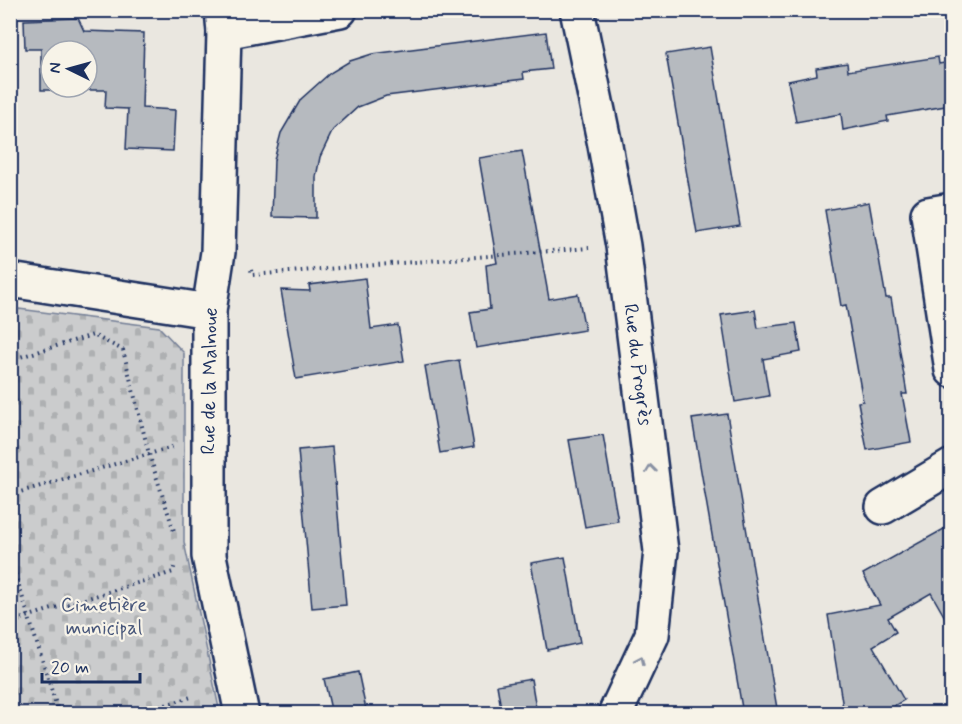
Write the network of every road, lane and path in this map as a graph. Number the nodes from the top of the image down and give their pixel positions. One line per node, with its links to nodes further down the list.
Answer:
1 (340, 10): 3 (street)
2 (577, 10): 5 (street, Rue du Progrès)
3 (223, 21): 6 (street, Rue de la Malnoue)
4 (951, 210): 10 (street)
5 (623, 246): 6 (path); 25 (street, Rue du Progrès, one-way to 5)
6 (218, 252): 8 (street, Rue de la Malnoue)
7 (10, 280): 8 (street)
8 (209, 311): 11 (street, Rue de la Malnoue)
9 (10, 360): 12 (path)
10 (951, 370)
11 (209, 440): 12 (path); 24 (street, Rue de la Malnoue)
12 (149, 454): 14 (path); 16 (path)
13 (951, 466): 15 (street)
14 (10, 495)
15 (883, 507)
16 (177, 539)
17 (10, 556): 19 (path)
18 (178, 557): 19 (path)
19 (30, 616): 20 (path); 22 (path)
20 (10, 622)
21 (194, 696): 23 (path)
22 (59, 714)
23 (137, 714)
24 (242, 714)
25 (615, 714)

